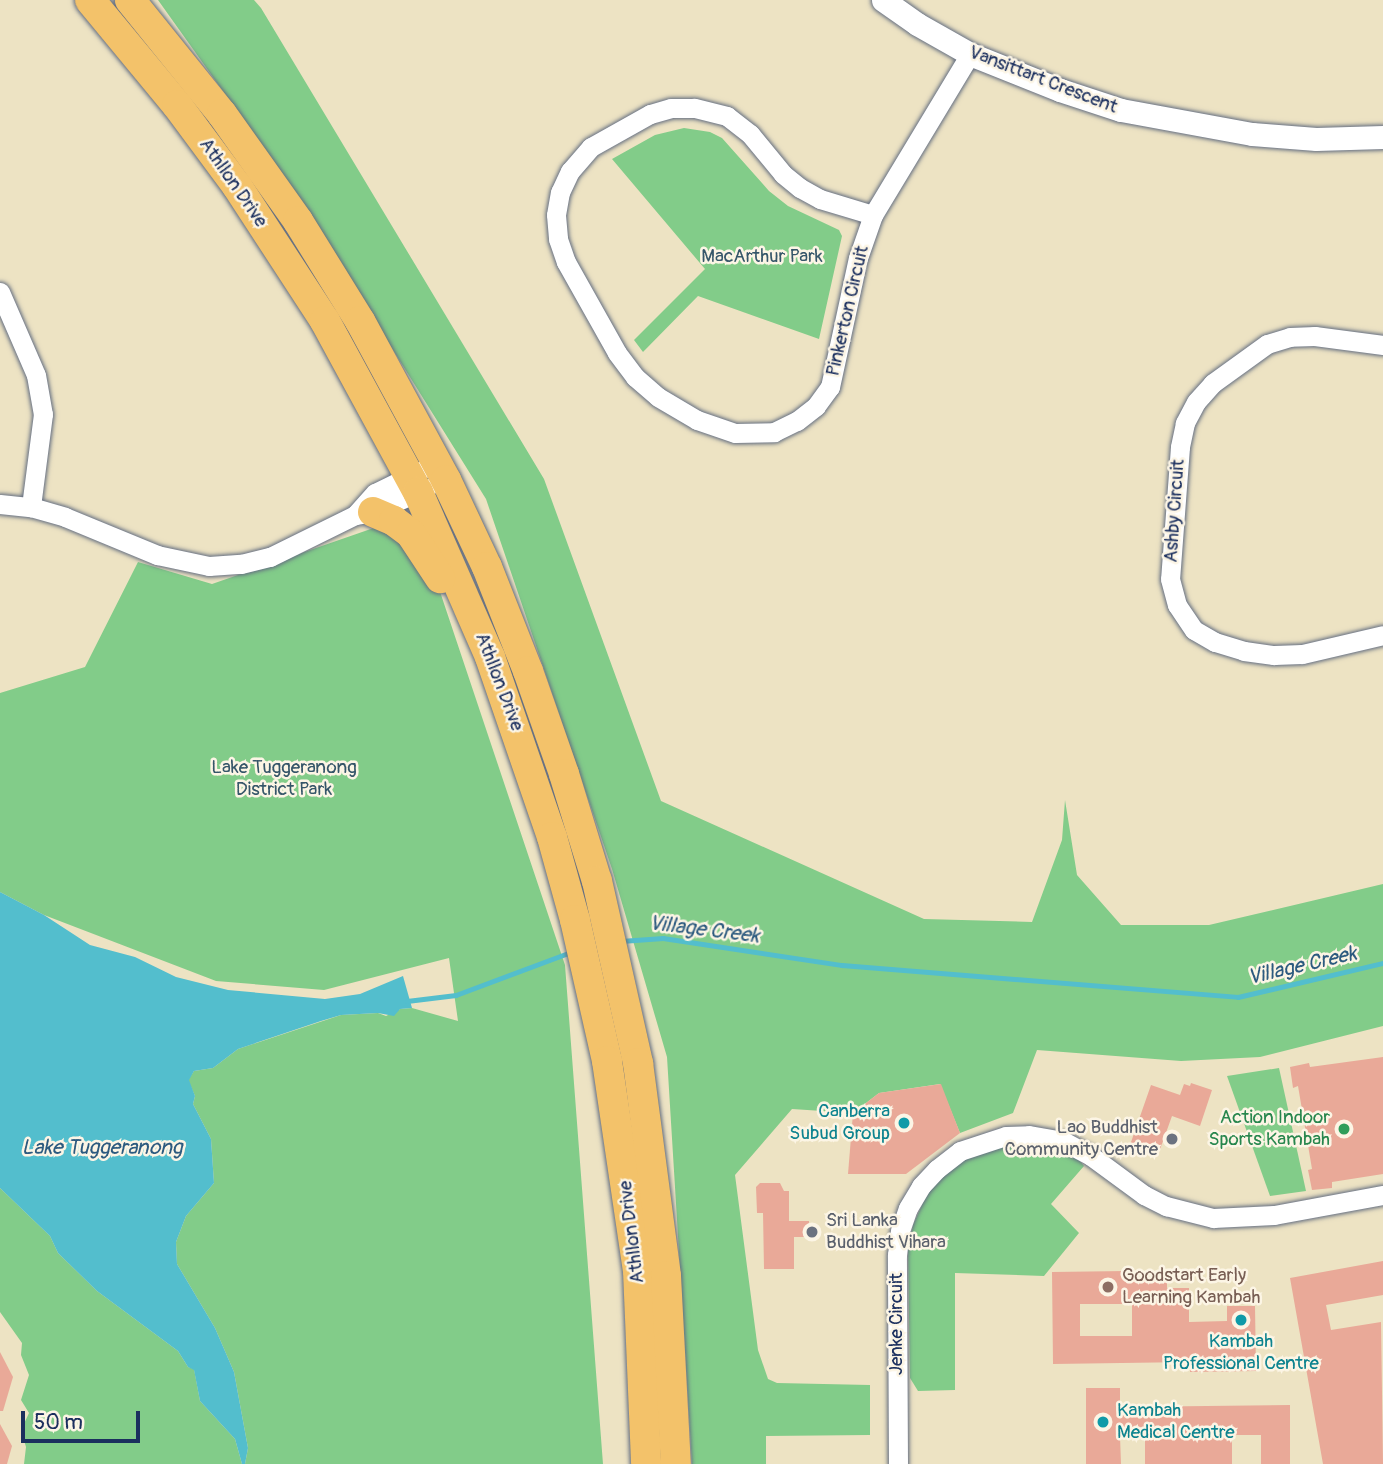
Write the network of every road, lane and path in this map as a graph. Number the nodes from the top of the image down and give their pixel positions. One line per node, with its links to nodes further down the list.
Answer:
1 (90, 0): 10 (main road, Athllon Drive)
2 (130, 0): 9 (main road, Athllon Drive)
3 (883, 0): 4 (street, Vansittart Crescent)
4 (970, 54): 5 (street, Vansittart Crescent); 6 (street, Pinkerton Circuit)
5 (1383, 137)
6 (873, 215): 6 (street, Pinkerton Circuit)
7 (0, 292): 12 (street)
8 (1383, 345): 15 (street, Ashby Circuit)
9 (441, 471): 10 (street); 18 (main road, Athllon Drive)
10 (414, 484): 13 (street); 14 (main road, Athllon Drive)
11 (0, 504): 12 (street)
12 (31, 507): 13 (street)
13 (364, 514): 14 (main road)
14 (480, 631): 17 (main road, Athllon Drive)
15 (1383, 635)
16 (1383, 1195): 19 (street, Jenke Circuit)
17 (646, 1464)
18 (676, 1464)
19 (898, 1464)

